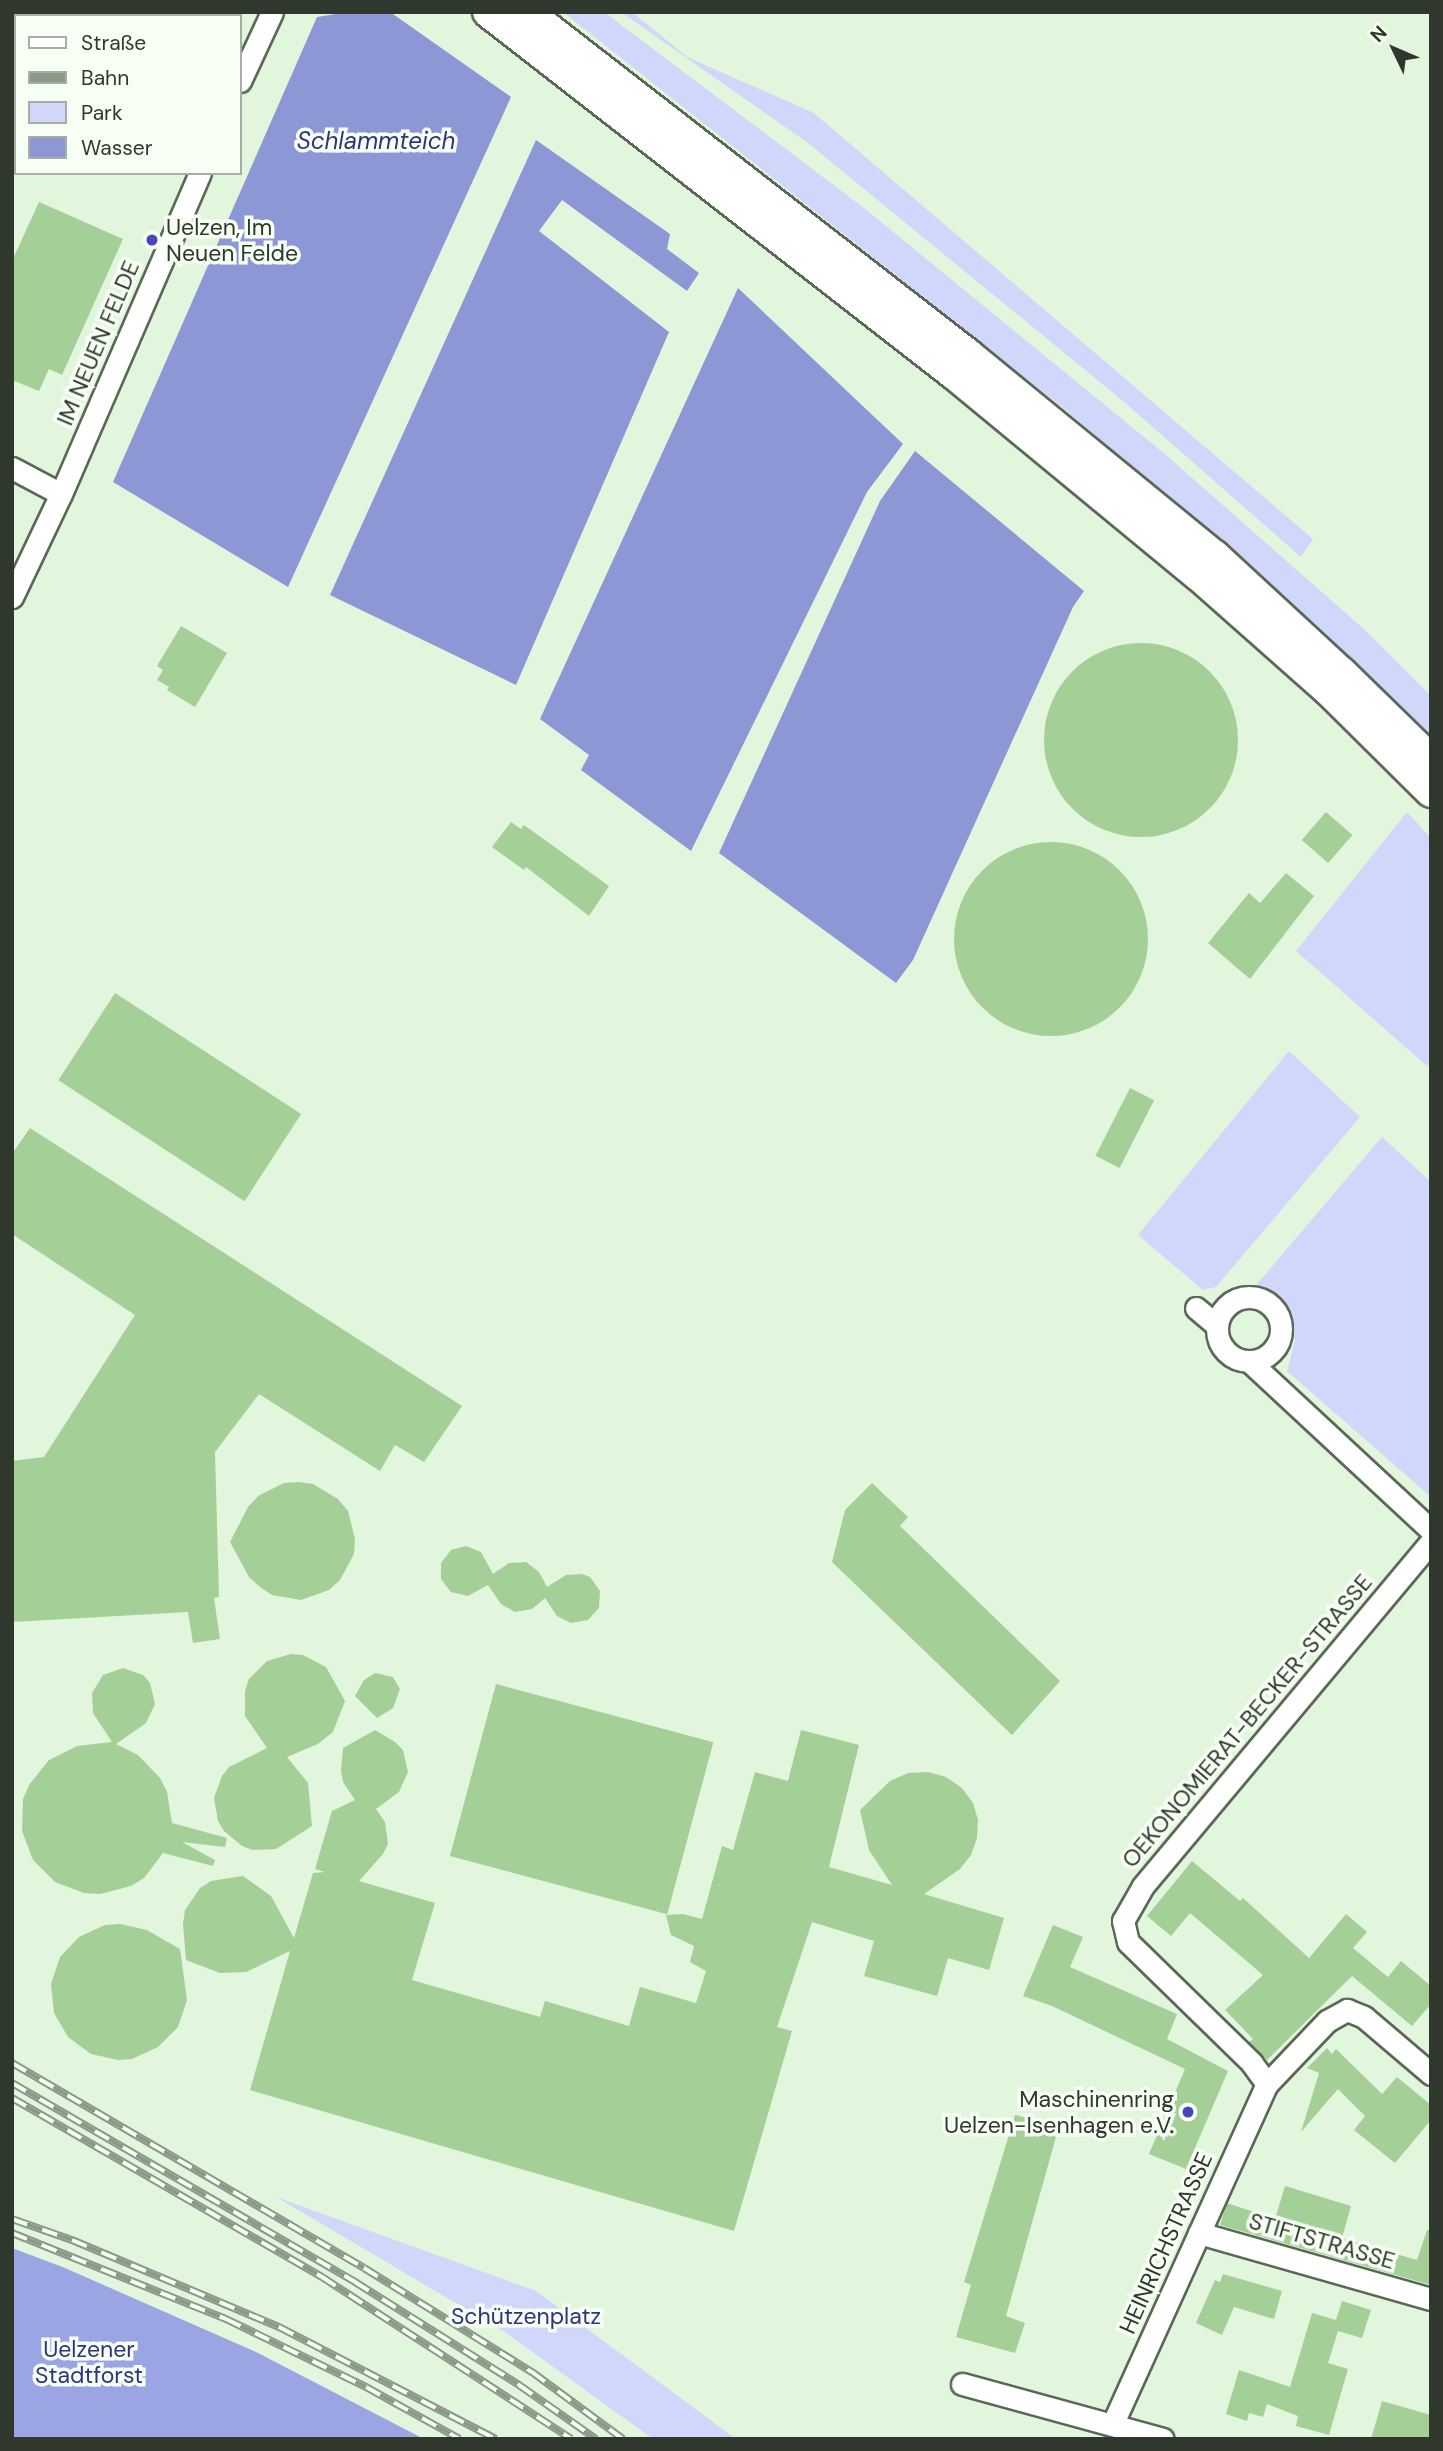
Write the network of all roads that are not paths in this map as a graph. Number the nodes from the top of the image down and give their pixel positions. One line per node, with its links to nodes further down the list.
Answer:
1 (265, 12): 6 (street)
2 (272, 12): 6 (street)
3 (282, 12): 6 (street)
4 (488, 12): 13 (main road)
5 (527, 12): 12 (main road)
6 (261, 34): 7 (street)
7 (242, 77)
8 (199, 175): 10 (street, IM NEUEN FELDE)
9 (12, 468): 10 (street)
10 (61, 494): 11 (street, IM NEUEN FELDE)
11 (12, 597)
12 (1431, 760)
13 (1431, 792)
14 (1195, 1308): 15 (street)
15 (1216, 1325): 16 (street); 16 (street)
16 (1250, 1362): 17 (street)
17 (1431, 1530)
18 (1431, 1542): 20 (street, OEKONOMIERAT-BECKER-STRASSE)
19 (1431, 2074): 20 (street, HEINRICHSTRASSE)
20 (1267, 2084): 21 (street, HEINRICHSTRASSE)
21 (1199, 2233): 22 (street, STIFTSTRASSE); 24 (street, HEINRICHSTRASSE)
22 (1431, 2299)
23 (962, 2384): 24 (street)
24 (1113, 2423): 25 (street)
25 (1163, 2439)

